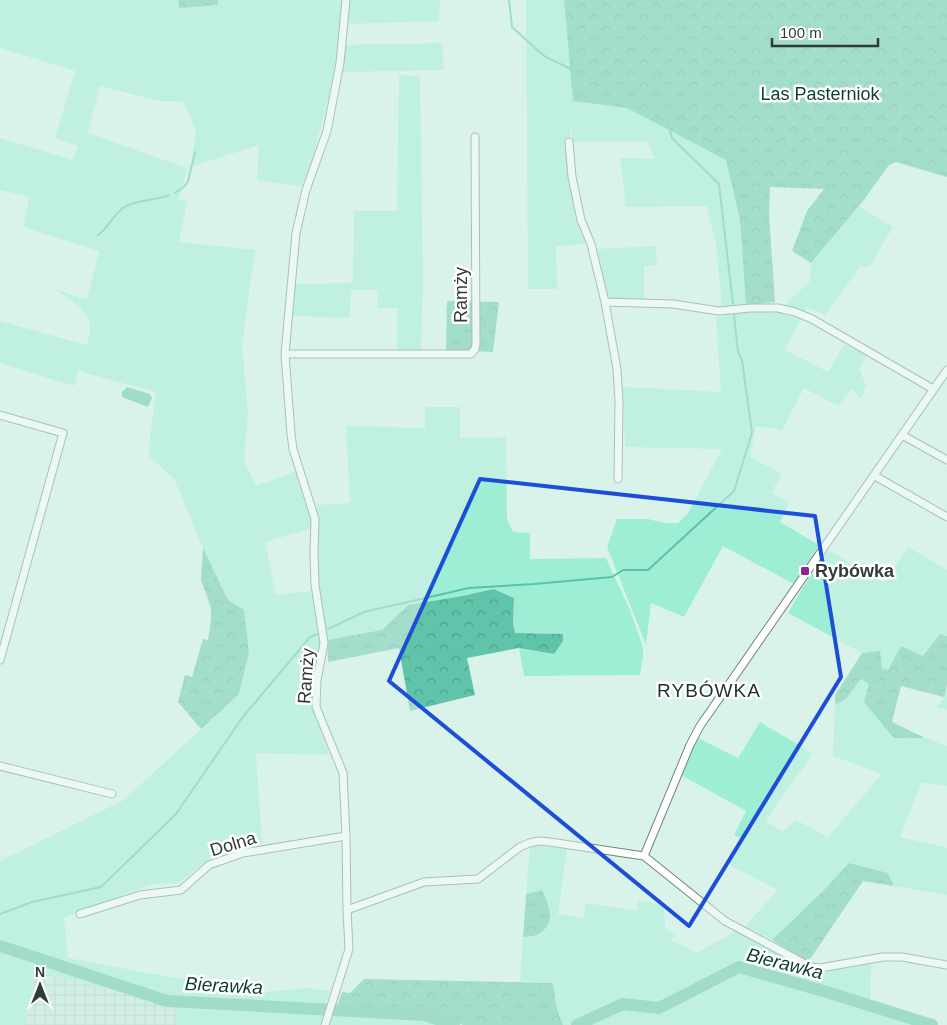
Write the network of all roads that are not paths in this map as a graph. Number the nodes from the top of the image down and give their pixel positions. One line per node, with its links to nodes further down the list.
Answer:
1 (346, 0): 5 (street, Ramży)
2 (475, 137): 5 (street, Ramży)
3 (569, 142): 4 (street)
4 (605, 302): 7 (street); 12 (street)
5 (285, 354): 17 (street, Ramży)
6 (947, 370): 7 (street)
7 (933, 389): 9 (street)
8 (0, 415): 14 (street)
9 (902, 435): 10 (street); 11 (street)
10 (947, 460)
11 (874, 476): 13 (street); 18 (street)
12 (618, 479)
13 (947, 517)
14 (0, 660)
15 (0, 766): 16 (street)
16 (112, 794)
17 (346, 836): 19 (street, Ramży); 20 (street, Dolna)
18 (644, 856): 19 (street); 21 (street)
19 (346, 910): 22 (street, Ramży)
20 (80, 914)
21 (947, 965)
22 (326, 1022)

